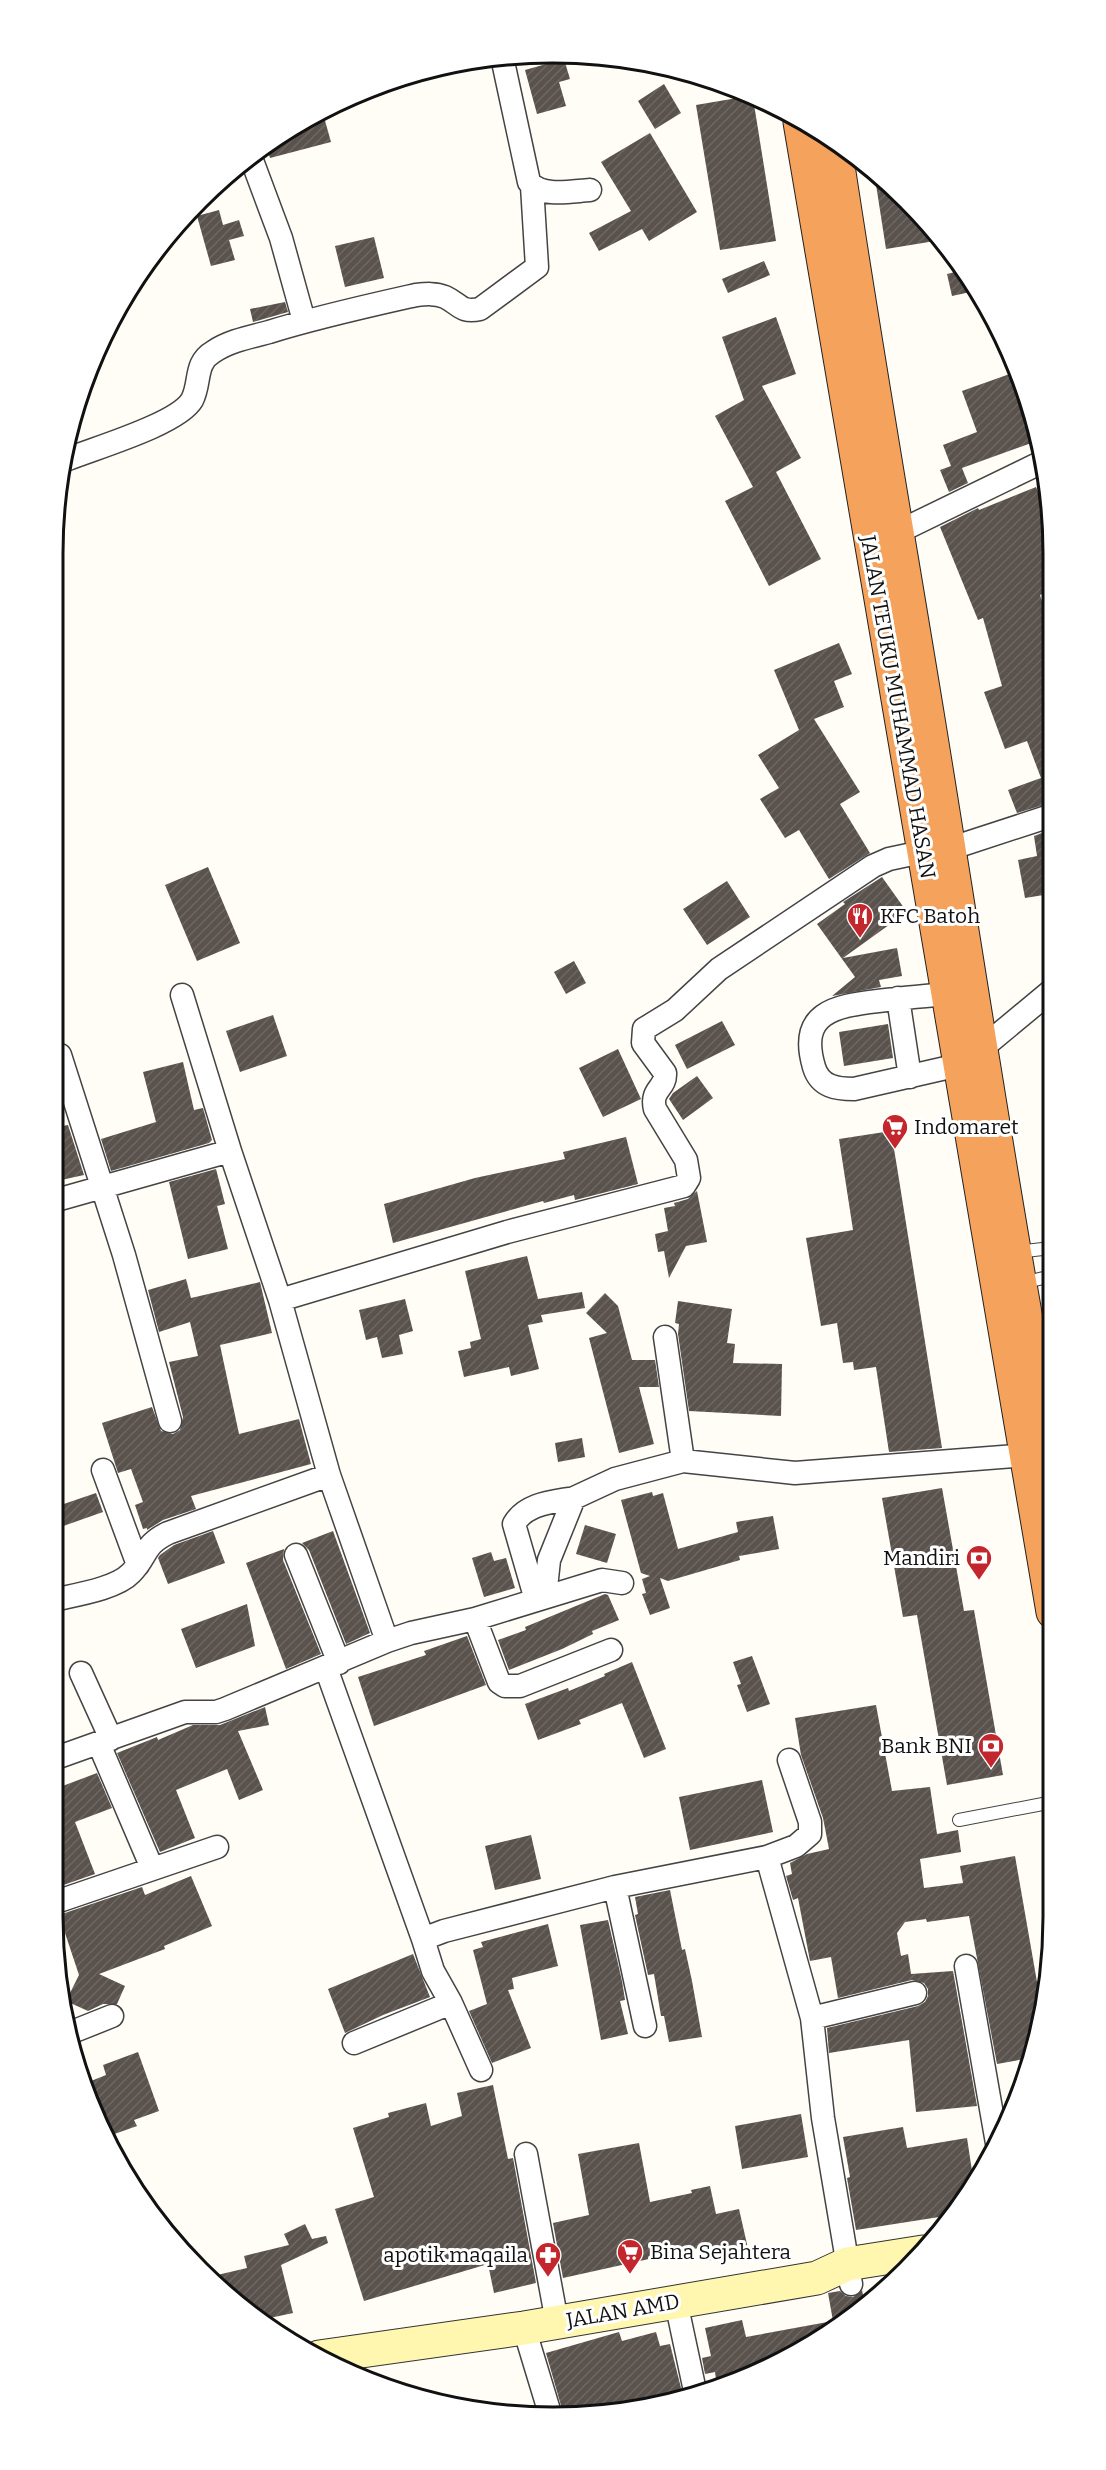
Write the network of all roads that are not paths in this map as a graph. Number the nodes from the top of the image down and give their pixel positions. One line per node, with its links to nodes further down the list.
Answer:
1 (504, 66): 5 (street)
2 (802, 132): 8 (highway, JALAN TEUKU MUHAMMAD HASAN)
3 (836, 153): 8 (highway, JALAN TEUKU MUHAMMAD HASAN)
4 (254, 165): 7 (street)
5 (532, 186): 6 (street); 7 (street)
6 (590, 190)
7 (303, 321): 9 (street)
8 (865, 427): 11 (highway, JALAN TEUKU MUHAMMAD HASAN); 13 (highway, JALAN TEUKU MUHAMMAD HASAN)
9 (72, 457)
10 (1035, 465): 11 (street)
11 (898, 532): 13 (highway, JALAN TEUKU MUHAMMAD HASAN)
12 (1043, 818): 13 (street)
13 (936, 851): 14 (highway, JALAN TEUKU MUHAMMAD HASAN); 18 (highway, JALAN TEUKU MUHAMMAD HASAN); 27 (street)
14 (947, 994): 16 (street); 18 (highway, JALAN TEUKU MUHAMMAD HASAN)
15 (183, 995): 21 (street)
16 (898, 998): 20 (street); 20 (street)
17 (1043, 998): 18 (street)
18 (970, 1057): 20 (street); 25 (highway, JALAN TEUKU MUHAMMAD HASAN)
19 (63, 1065): 22 (street)
20 (910, 1077)
21 (230, 1151): 22 (street); 27 (street)
22 (101, 1189): 23 (street); 30 (street)
23 (63, 1199)
24 (1043, 1252): 25 (lane)
25 (1006, 1269): 26 (lane); 29 (highway, JALAN TEUKU MUHAMMAD HASAN)
26 (1043, 1275)
27 (280, 1300): 34 (street)
28 (665, 1337): 32 (street)
29 (1032, 1374): 31 (highway, JALAN TEUKU MUHAMMAD HASAN)
30 (170, 1421)
31 (1040, 1438): 32 (street); 35 (highway, JALAN TEUKU MUHAMMAD HASAN)
32 (683, 1461): 36 (street)
33 (103, 1470): 38 (street)
34 (329, 1475): 38 (street); 43 (street)
35 (1043, 1478)
36 (574, 1498): 41 (street); 41 (street)
37 (296, 1555): 45 (street)
38 (138, 1565): 40 (street)
39 (622, 1584): 41 (street)
40 (63, 1597)
41 (541, 1599): 42 (street)
42 (475, 1619): 43 (street); 44 (street)
43 (387, 1641): 45 (street)
44 (611, 1650)
45 (332, 1665): 47 (street); 57 (street)
46 (81, 1673): 47 (street)
47 (105, 1742): 48 (street); 54 (street)
48 (63, 1755)
49 (789, 1760): 53 (street)
50 (1043, 1804): 51 (lane)
51 (959, 1820)
52 (217, 1847): 54 (street)
53 (766, 1857): 55 (street); 62 (street)
54 (152, 1868): 56 (street)
55 (615, 1887): 57 (street); 63 (street)
56 (63, 1899)
57 (423, 1939): 60 (street)
58 (966, 1966): 67 (street)
59 (915, 1993): 62 (street)
60 (451, 2003): 65 (street); 66 (street)
61 (112, 2016): 64 (street)
62 (812, 2018): 70 (street)
63 (645, 2026)
64 (76, 2030)
65 (354, 2043)
66 (481, 2070)
67 (995, 2129)
68 (526, 2154): 73 (street)
69 (904, 2258): 70 (street, JALAN AMD)
70 (849, 2274): 71 (street); 72 (street, JALAN AMD)
71 (885, 2277)
72 (676, 2302): 73 (street, JALAN AMD); 76 (street)
73 (557, 2322): 74 (street, JALAN AMD)
74 (524, 2328): 75 (street, JALAN AMD); 77 (street)
75 (333, 2354)
76 (694, 2386)
77 (548, 2407)

